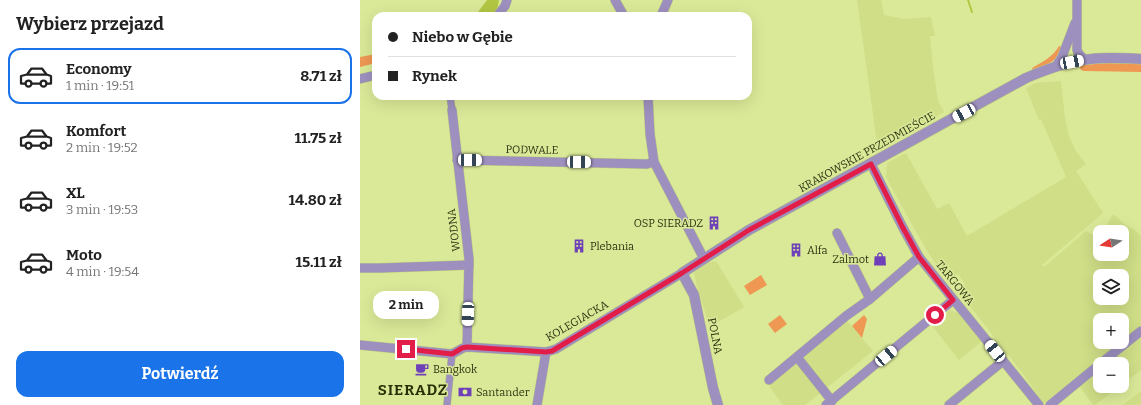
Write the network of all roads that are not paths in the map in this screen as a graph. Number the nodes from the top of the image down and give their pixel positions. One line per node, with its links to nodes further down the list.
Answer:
1 (507, 0): 5 (street)
2 (615, 0): 6 (street)
3 (668, 0): 7 (street)
4 (1077, 0): 8 (street)
5 (500, 12)
6 (622, 12)
7 (662, 12)
8 (1077, 18): 9 (street); 11 (street)
9 (1085, 60): 10 (street, KRAKOWSKIE PRZEDMIEŚCIE); 11 (street, KRAKOWSKIE PRZEDMIEŚCIE)
10 (1141, 60)
11 (1056, 66): 19 (street, KRAKOWSKIE PRZEDMIEŚCIE)
12 (372, 76): 13 (street)
13 (360, 79)
14 (451, 100): 16 (street)
15 (648, 100): 18 (street)
16 (452, 110): 17 (street, WODNA)
17 (457, 160): 18 (street, PODWALE); 23 (street, WODNA)
18 (654, 162): 22 (street)
19 (871, 164): 21 (street, TARGOWA); 22 (street, KRAKOWSKIE PRZEDMIEŚCIE)
20 (837, 233): 26 (street)
21 (919, 257): 26 (street); 27 (street, TARGOWA)
22 (704, 259): 25 (street, KRAKOWSKIE PRZEDMIEŚCIE)
23 (469, 265): 24 (street); 30 (street, WODNA)
24 (360, 268)
25 (682, 273): 31 (street, KOLEGIACKA); 41 (street, POLNA)
26 (870, 299): 33 (street)
27 (953, 300): 35 (street, TARGOWA); 38 (street)
28 (1141, 331): 34 (street)
29 (360, 345): 32 (street)
30 (467, 347): 31 (street, KOLEGIACKA); 32 (street, KOLEGIACKA)
31 (546, 352): 40 (street)
32 (452, 354): 39 (street)
33 (797, 357): 37 (street); 38 (street)
34 (1109, 357)
35 (1003, 361): 42 (street); 43 (street, TARGOWA)
36 (1093, 370): 44 (street)
37 (769, 380)
38 (829, 403)
39 (447, 405)
40 (536, 405)
41 (718, 405)
42 (949, 405)
43 (1039, 405)
44 (1050, 405)

